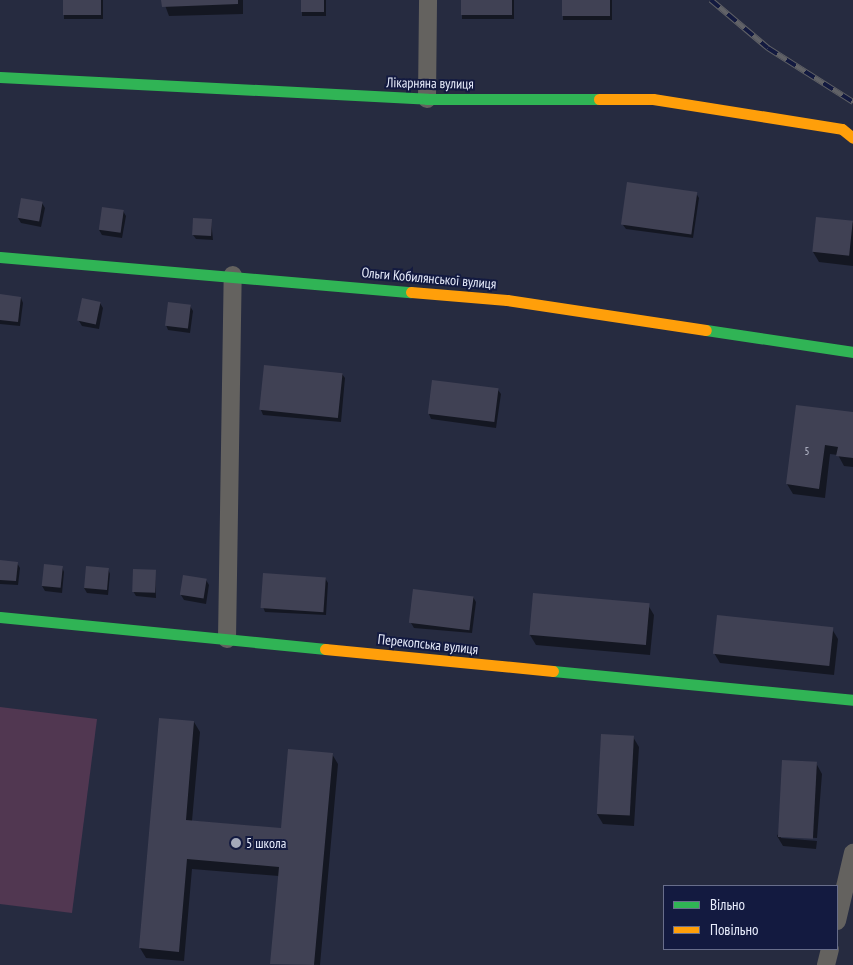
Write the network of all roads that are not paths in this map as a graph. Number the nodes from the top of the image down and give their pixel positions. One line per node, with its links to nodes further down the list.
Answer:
1 (428, 0): 3 (street)
2 (0, 77): 3 (street, Лікарняна вулиця)
3 (427, 100): 4 (street, Лікарняна вулиця)
4 (853, 138)
5 (0, 256): 6 (street, Ольги Кобилянської вулиця)
6 (233, 275): 7 (street, Ольги Кобилянської вулиця); 9 (street)
7 (853, 352)
8 (0, 616): 9 (street, Перекопська вулиця)
9 (227, 639): 10 (street, Перекопська вулиця)
10 (853, 700)
11 (853, 853): 12 (street)
12 (838, 917)
13 (830, 950): 14 (street)
14 (826, 965)

